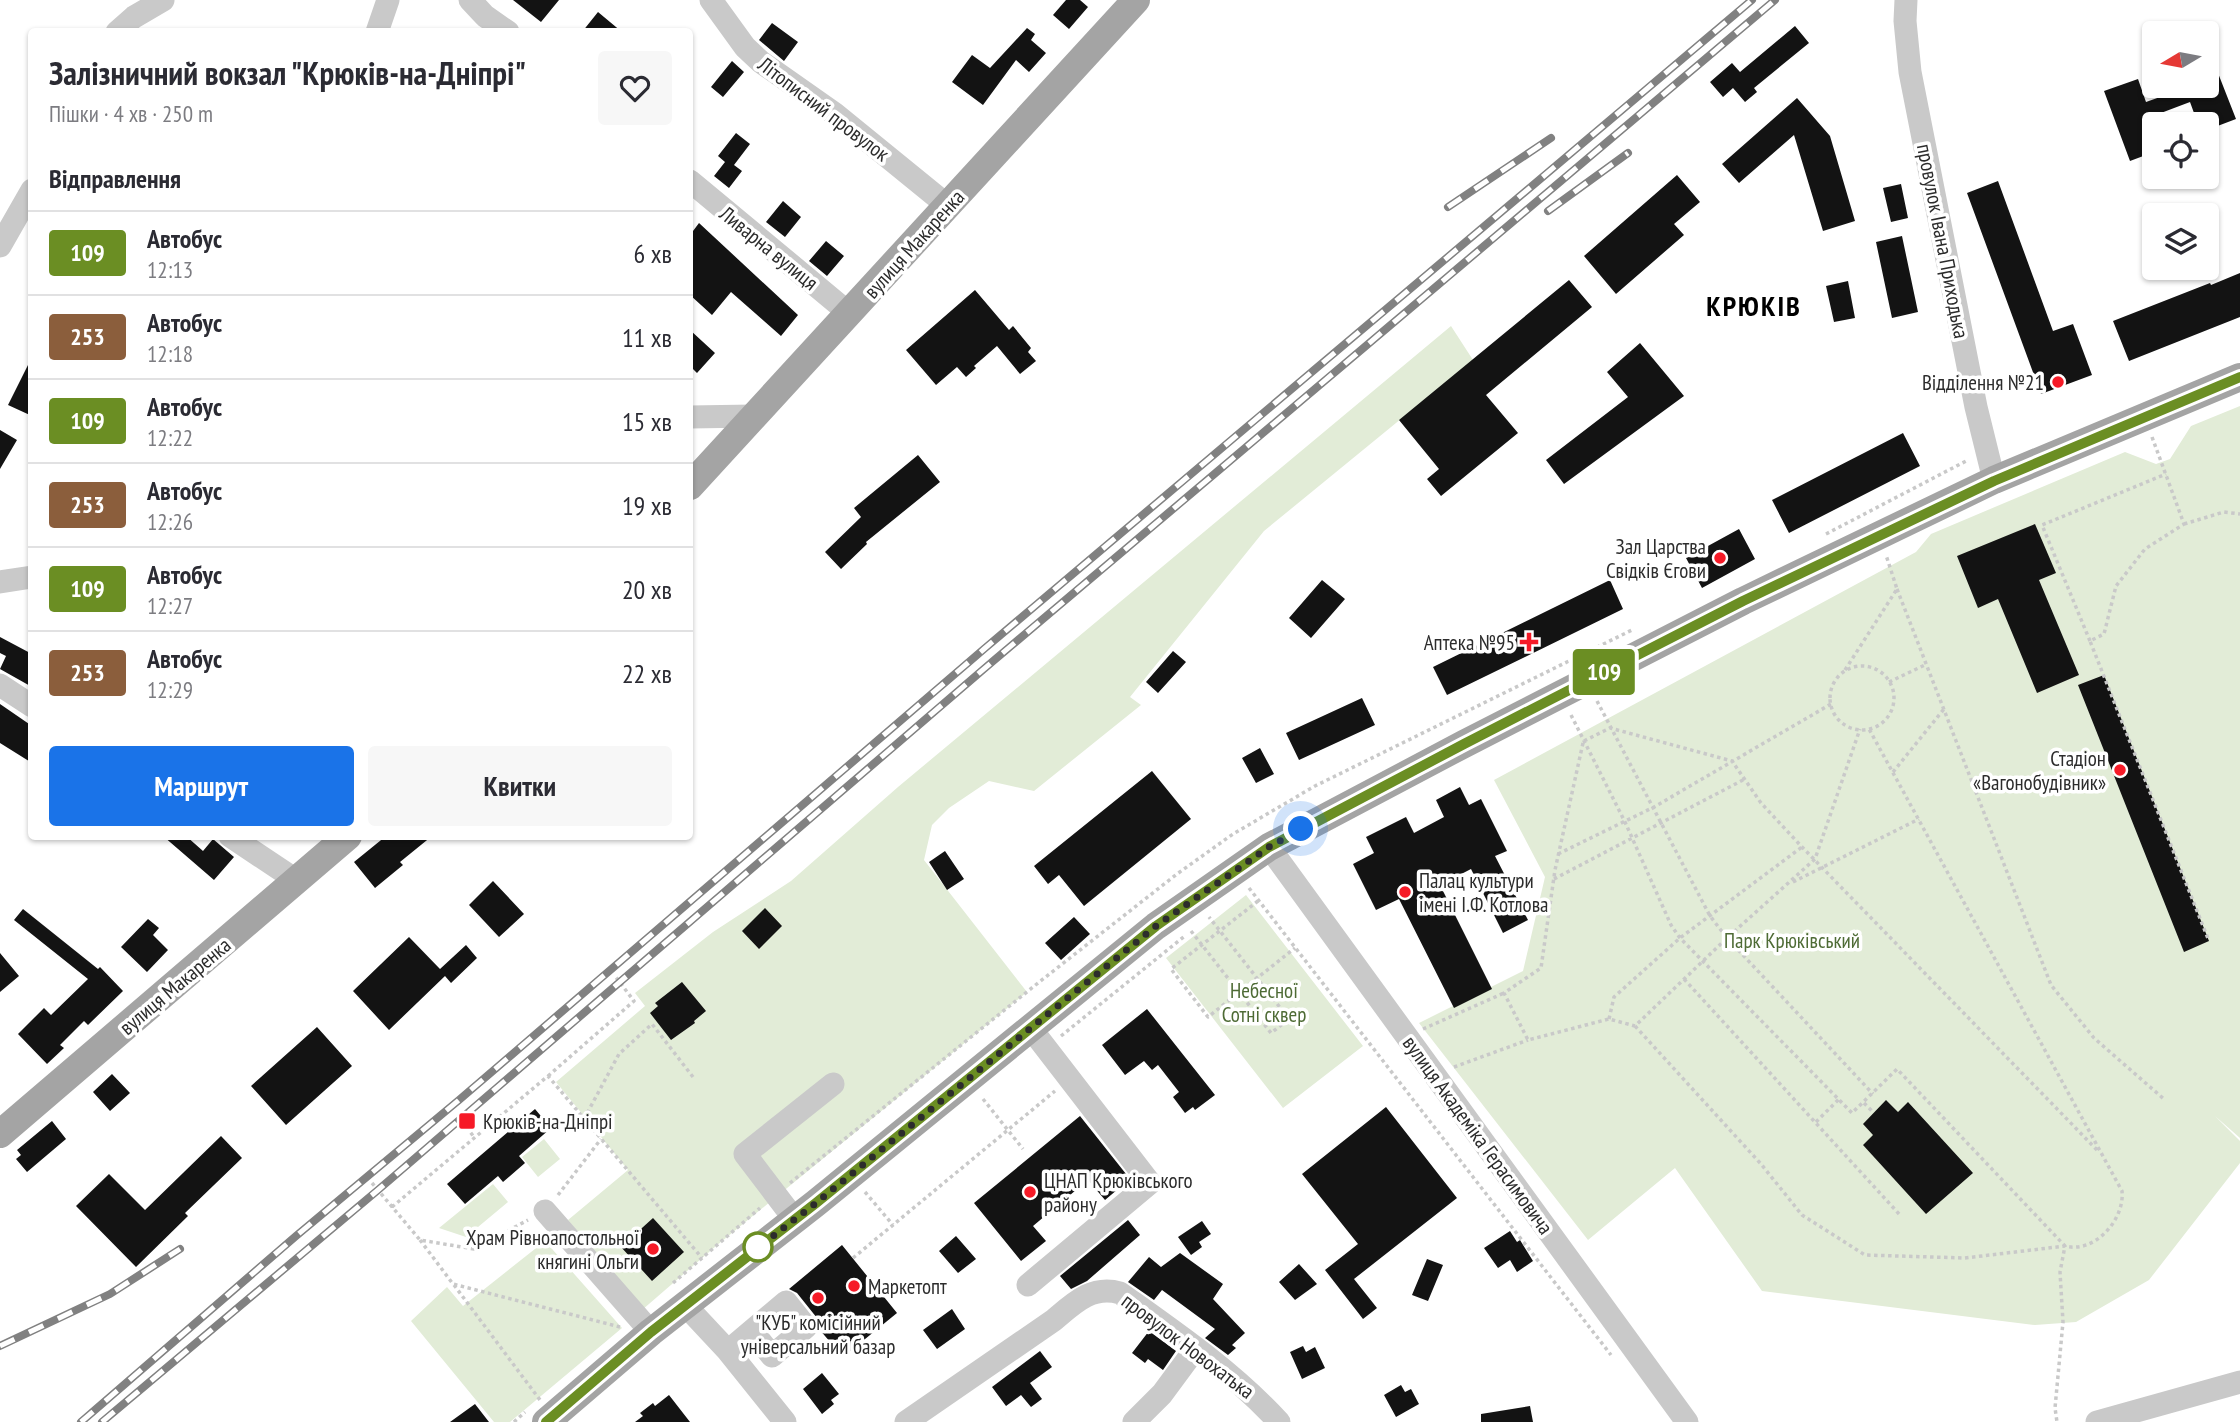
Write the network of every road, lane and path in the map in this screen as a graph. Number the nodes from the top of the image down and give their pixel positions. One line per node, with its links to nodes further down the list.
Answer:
1 (163, 0): 7 (street)
2 (388, 0): 8 (street)
3 (470, 0): 9 (street)
4 (711, 0): 12 (street, Літописний провулок)
5 (1136, 0): 12 (main road, вулиця Макаренка)
6 (1906, 0): 20 (street, провулок Івана Приходька)
7 (122, 28)
8 (378, 28)
9 (502, 28)
10 (693, 183): 14 (street, Ливарна вулиця)
11 (28, 197): 13 (street)
12 (948, 206): 14 (main road, вулиця Макаренка)
13 (0, 246)
14 (850, 314): 17 (main road, вулиця Макаренка)
15 (2240, 377): 20 (main road)
16 (693, 416): 17 (street)
17 (753, 416): 21 (main road, вулиця Макаренка)
18 (2152, 437): 19 (path)
19 (2166, 474): 23 (path); 28 (path)
20 (1994, 481): 56 (main road)
21 (693, 482)
22 (2240, 514): 23 (path)
23 (2184, 524): 28 (path)
24 (1885, 552): 27 (path)
25 (28, 578): 26 (street)
26 (0, 582)
27 (1897, 589): 29 (path); 30 (path)
28 (2091, 641): 69 (path)
29 (1927, 664): 31 (path); 36 (path)
30 (1844, 672): 31 (path); 35 (path)
31 (1889, 682): 42 (path)
32 (0, 685): 33 (street)
33 (28, 703)
34 (1586, 705): 40 (path)
35 (1831, 705): 41 (path); 44 (path)
36 (1944, 709): 45 (path); 90 (path)
37 (1576, 710): 38 (path)
38 (1569, 713): 39 (path); 43 (path)
39 (1563, 717)
40 (1610, 728): 43 (path); 44 (path); 47 (path)
41 (1860, 729): 42 (path); 57 (path)
42 (1870, 729): 45 (path)
43 (1584, 741): 49 (path); 55 (path)
44 (1732, 761): 46 (path); 47 (path)
45 (1893, 772): 48 (path)
46 (1744, 780): 50 (path); 54 (path)
47 (1654, 807): 49 (path); 50 (path)
48 (1919, 819): 60 (path); 102 (path)
49 (1625, 822): 51 (path); 55 (path)
50 (1661, 823): 51 (path); 63 (path)
51 (1633, 838): 58 (path); 67 (path)
52 (236, 840): 59 (street)
53 (343, 840): 59 (main road, вулиця Макаренка)
54 (1802, 847): 57 (path); 63 (path)
55 (1559, 854): 58 (path)
56 (1275, 857): 61 (path); 81 (main road); 129 (street, вулиця Академіка Герасимовича)
57 (1815, 859): 60 (path); 102 (path)
58 (1554, 879): 77 (path)
59 (296, 880): 98 (main road, вулиця Макаренка)
60 (1788, 885): 68 (path)
61 (1259, 901): 66 (path); 71 (path)
62 (1218, 910): 64 (path)
63 (1710, 916): 67 (path); 68 (path)
64 (1209, 917): 65 (path); 66 (path)
65 (1191, 931): 70 (path); 81 (path)
66 (1220, 931): 70 (path); 74 (path)
67 (1680, 938): 72 (path); 78 (path)
68 (1727, 938): 72 (path); 88 (path)
69 (2209, 941)
70 (1202, 945): 76 (path); 76 (path)
71 (1295, 948): 74 (path); 122 (path)
72 (1703, 961): 75 (path); 89 (path)
73 (615, 976): 84 (path)
74 (1257, 979): 76 (path); 76 (path)
75 (1684, 979): 79 (path); 96 (path)
76 (1239, 993)
77 (1504, 993): 80 (path); 82 (path)
78 (1609, 1019): 79 (path); 82 (path)
79 (1635, 1026): 111 (path)
80 (1417, 1032)
81 (1038, 1039): 86 (street); 108 (main road)
82 (1528, 1040): 83 (path)
83 (1448, 1070)
84 (548, 1076): 95 (path); 99 (path)
85 (693, 1077): 95 (path)
86 (1070, 1079): 97 (path); 115 (street)
87 (833, 1084): 108 (street)
88 (1873, 1094): 91 (path); 111 (path)
89 (1839, 1099): 91 (path); 96 (path)
90 (2165, 1100)
91 (1864, 1102): 93 (path)
92 (974, 1106): 97 (path)
93 (1872, 1111)
94 (458, 1116): 99 (path)
95 (584, 1119): 100 (path)
96 (1816, 1122): 107 (path)
97 (1008, 1130): 101 (path); 109 (path)
98 (0, 1134)
99 (474, 1137): 105 (path)
100 (601, 1139): 106 (path); 112 (path)
101 (1023, 1149)
102 (2103, 1156): 111 (path)
103 (372, 1183): 105 (path)
104 (855, 1200): 109 (path)
105 (392, 1207): 110 (path)
106 (545, 1211): 110 (path); 119 (street)
107 (1900, 1214)
108 (795, 1220): 116 (main road)
109 (893, 1225): 113 (path)
110 (420, 1240): 114 (path)
111 (2065, 1246): 130 (path)
112 (702, 1258)
113 (853, 1258)
114 (453, 1284): 117 (path); 124 (path)
115 (1028, 1285)
116 (685, 1305): 119 (main road); 121 (street)
117 (622, 1328)
118 (752, 1331): 121 (street)
119 (651, 1332): 124 (main road)
120 (1196, 1348): 126 (street, провулок Новохатька); 127 (street); 128 (street, провулок Новохатька)
121 (728, 1351): 125 (street)
122 (1613, 1357)
123 (2240, 1382): 131 (street)
124 (543, 1411)
125 (785, 1422)
126 (906, 1422)
127 (1134, 1422)
128 (1279, 1422)
129 (1687, 1422)
130 (2057, 1422)
131 (2098, 1422)

